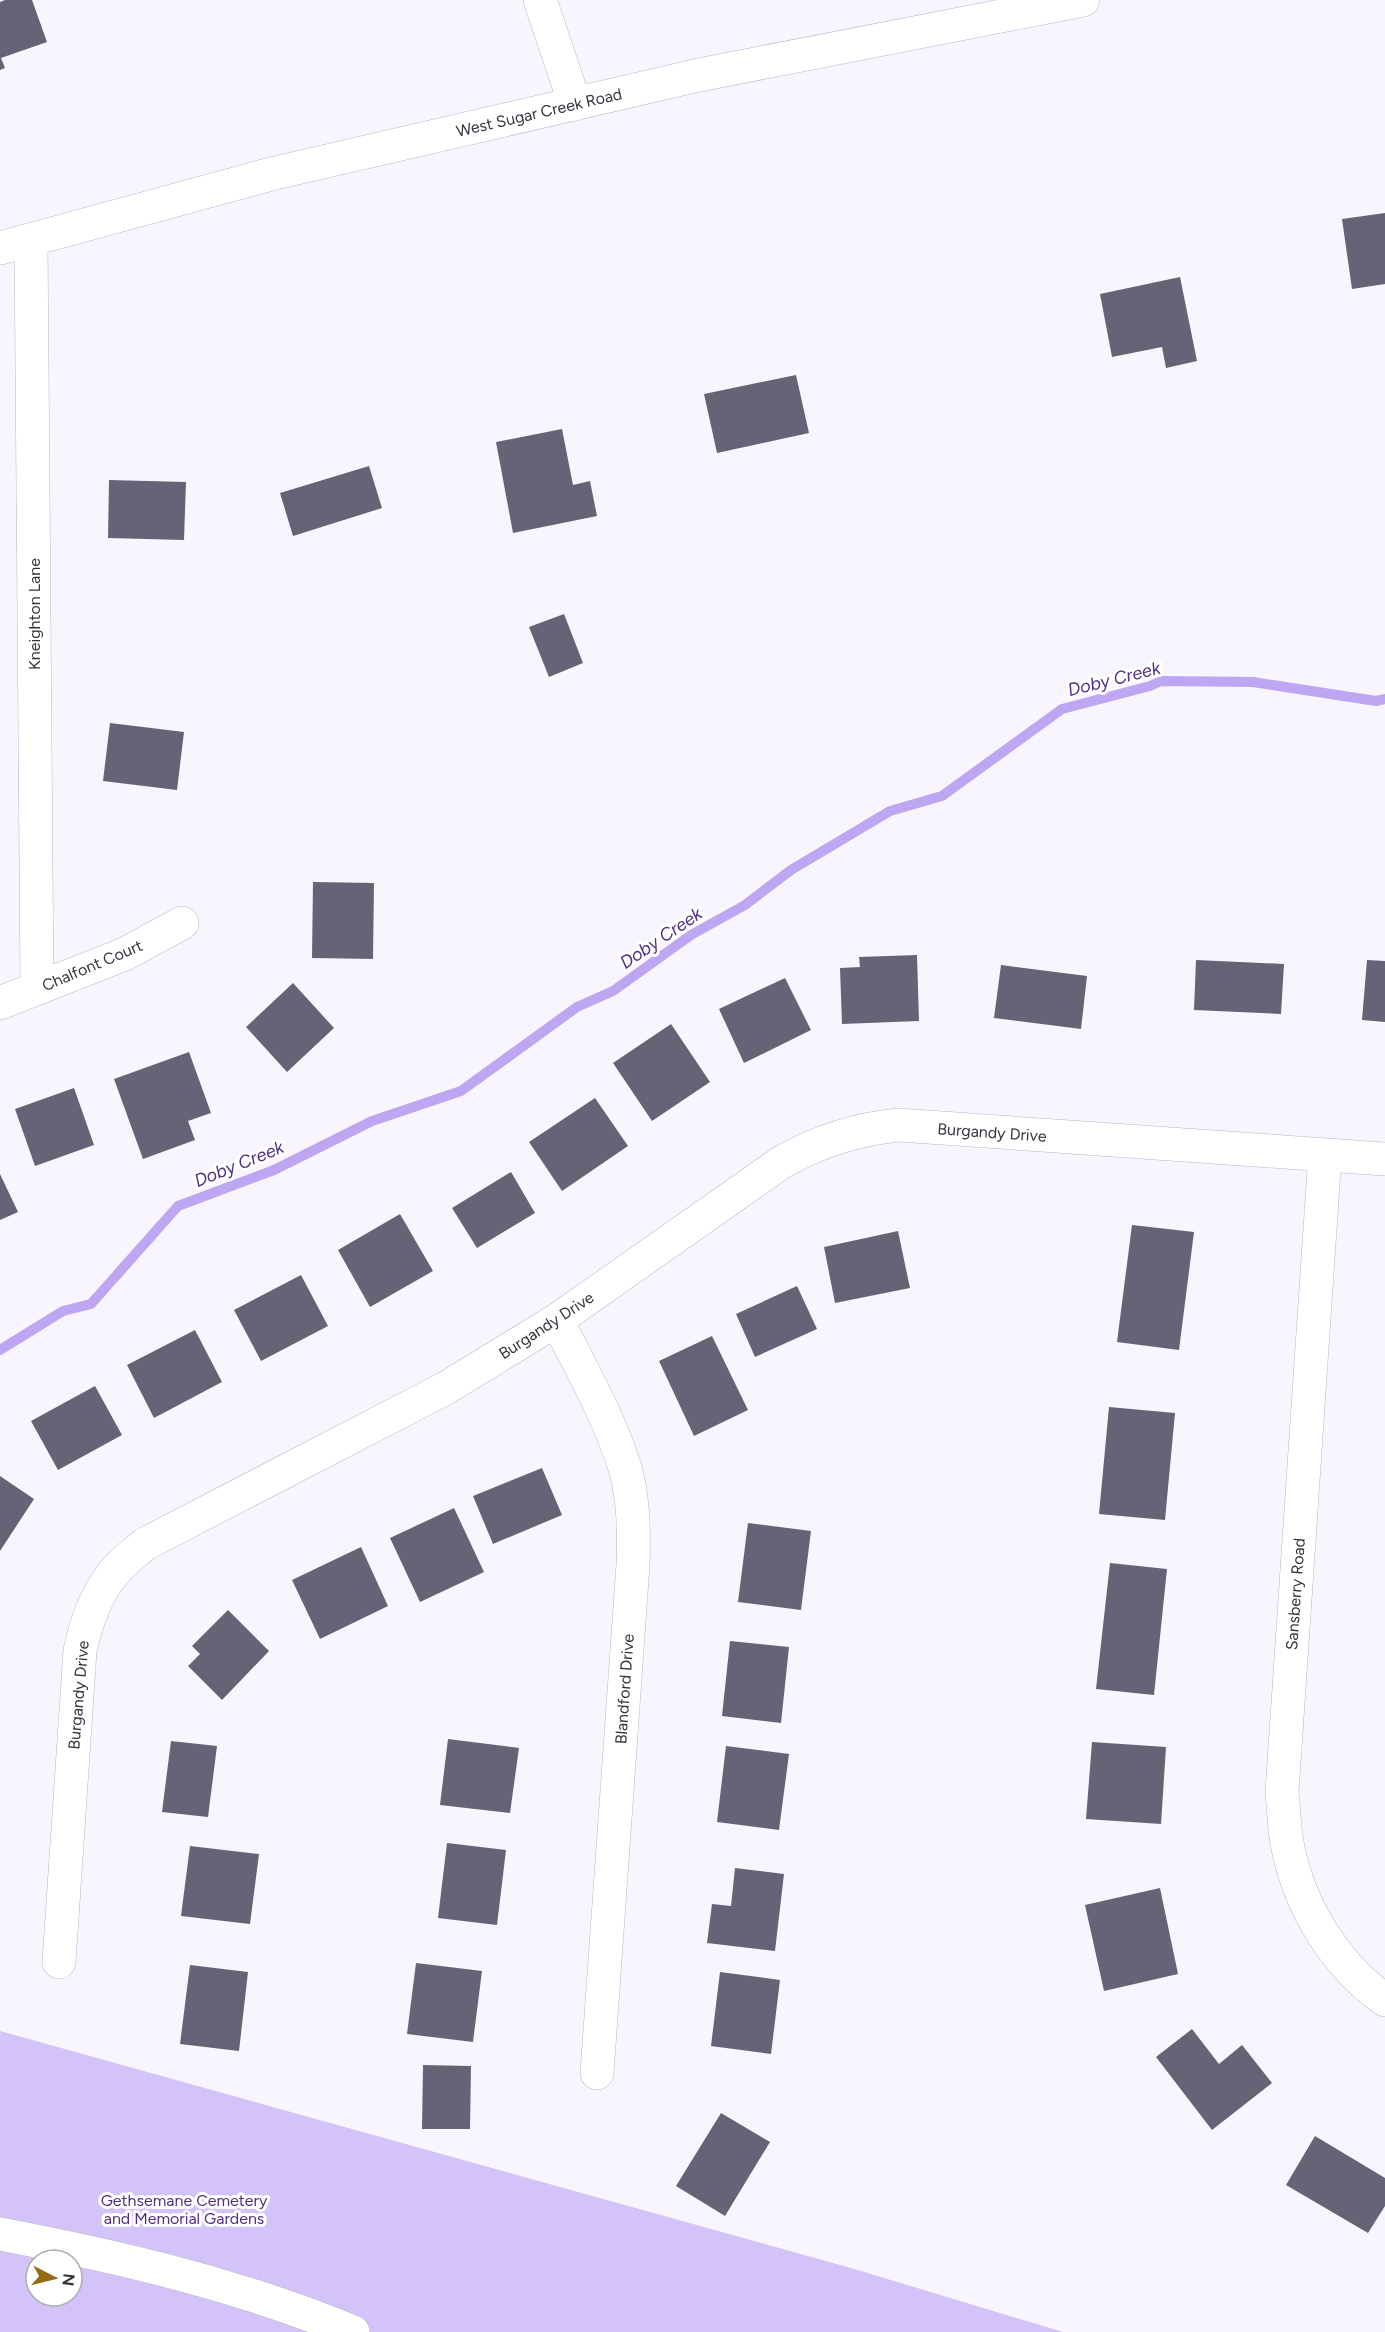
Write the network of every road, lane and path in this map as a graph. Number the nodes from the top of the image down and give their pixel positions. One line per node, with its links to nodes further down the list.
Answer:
1 (540, 0): 3 (street)
2 (1083, 0): 3 (street, West Sugar Creek Road)
3 (575, 104): 4 (street, West Sugar Creek Road)
4 (15, 244): 6 (street, Kneighton Lane)
5 (182, 923): 6 (street, Chalfont Court)
6 (37, 988): 7 (street, Chalfont Court)
7 (0, 1003)
8 (1325, 1155): 9 (street, Burgandy Drive); 10 (street, Burgandy Drive); 12 (street, Sansberry Road)
9 (1385, 1159)
10 (557, 1320): 11 (street, Burgandy Drive); 13 (street, Blandford Drive)
11 (59, 1962)
12 (1385, 2000)
13 (597, 2073)
14 (0, 2234): 15 (street)
15 (353, 2332)

